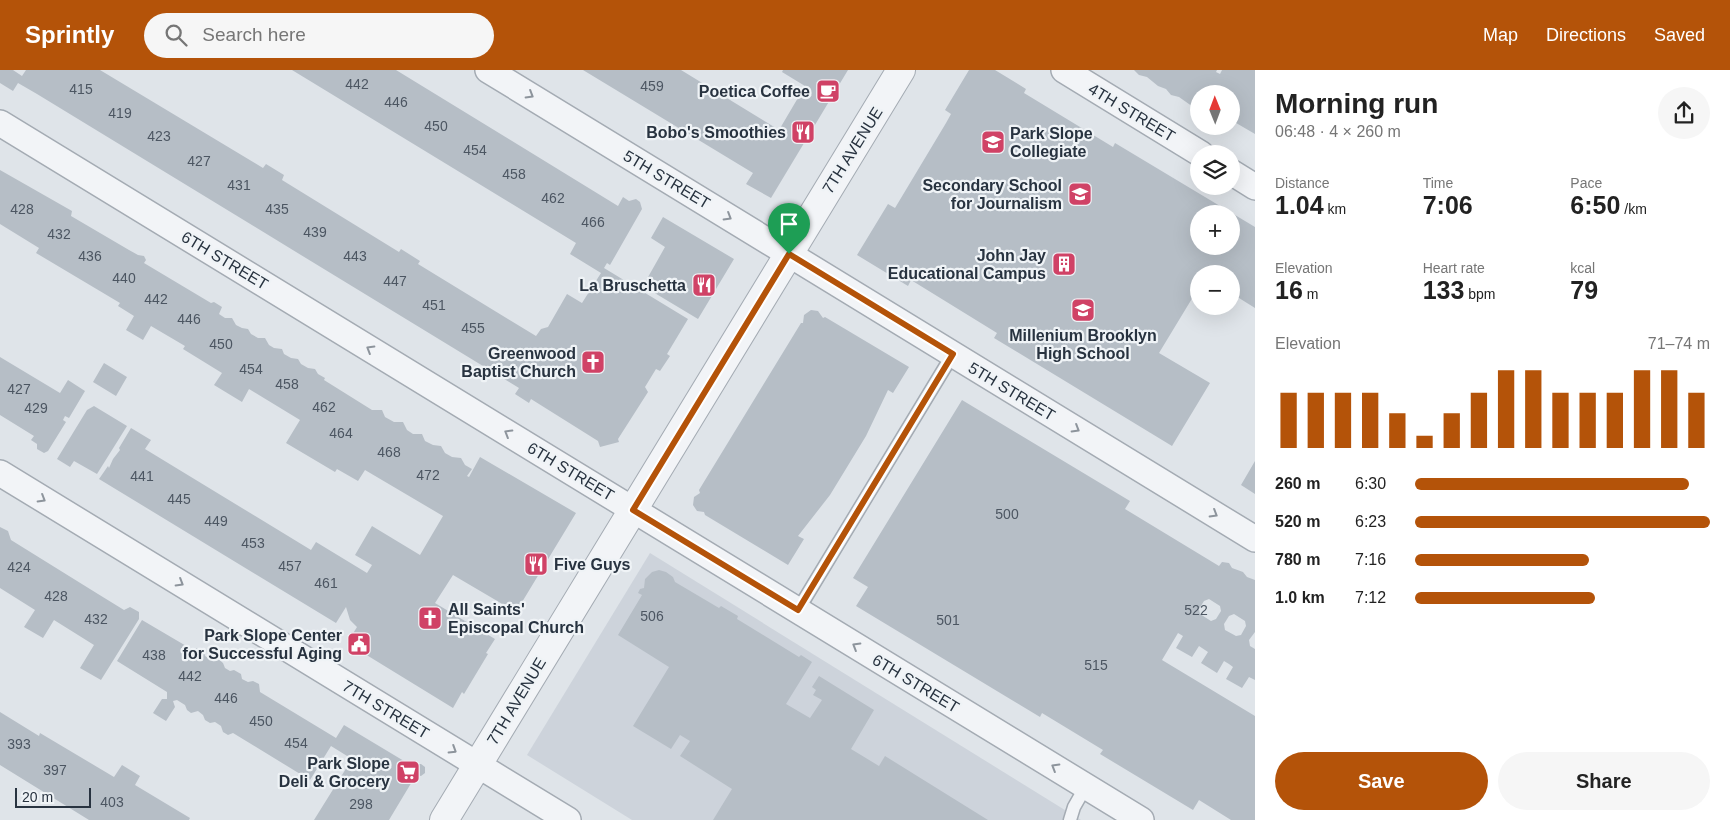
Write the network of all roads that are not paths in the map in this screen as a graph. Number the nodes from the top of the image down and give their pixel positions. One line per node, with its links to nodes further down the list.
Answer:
1 (488, 70): 8 (street, 5TH STREET, one-way to 8)
2 (901, 70): 8 (street, 7TH AVENUE)
3 (1064, 70): 5 (street, 4TH STREET)
4 (0, 123): 11 (street, 6TH STREET, one-way to 4)
5 (1190, 147)
6 (1240, 178): 7 (street)
7 (1255, 187)
8 (789, 254): 9 (street, 5TH STREET); 11 (street, 7TH AVENUE)
9 (953, 354): 12 (street, 5TH STREET, one-way to 12); 13 (lane)
10 (0, 473): 14 (street, 7TH STREET, one-way to 14)
11 (633, 510): 13 (street, 6TH STREET); 14 (street, 7TH AVENUE)
12 (1255, 539)
13 (798, 610): 15 (street, 6TH STREET, one-way to 13)
14 (477, 765): 16 (street, 7TH AVENUE); 17 (street, 7TH STREET)
15 (1086, 786): 18 (lane); 19 (street, 6TH STREET)
16 (444, 820)
17 (568, 820)
18 (1070, 820)
19 (1141, 820)

